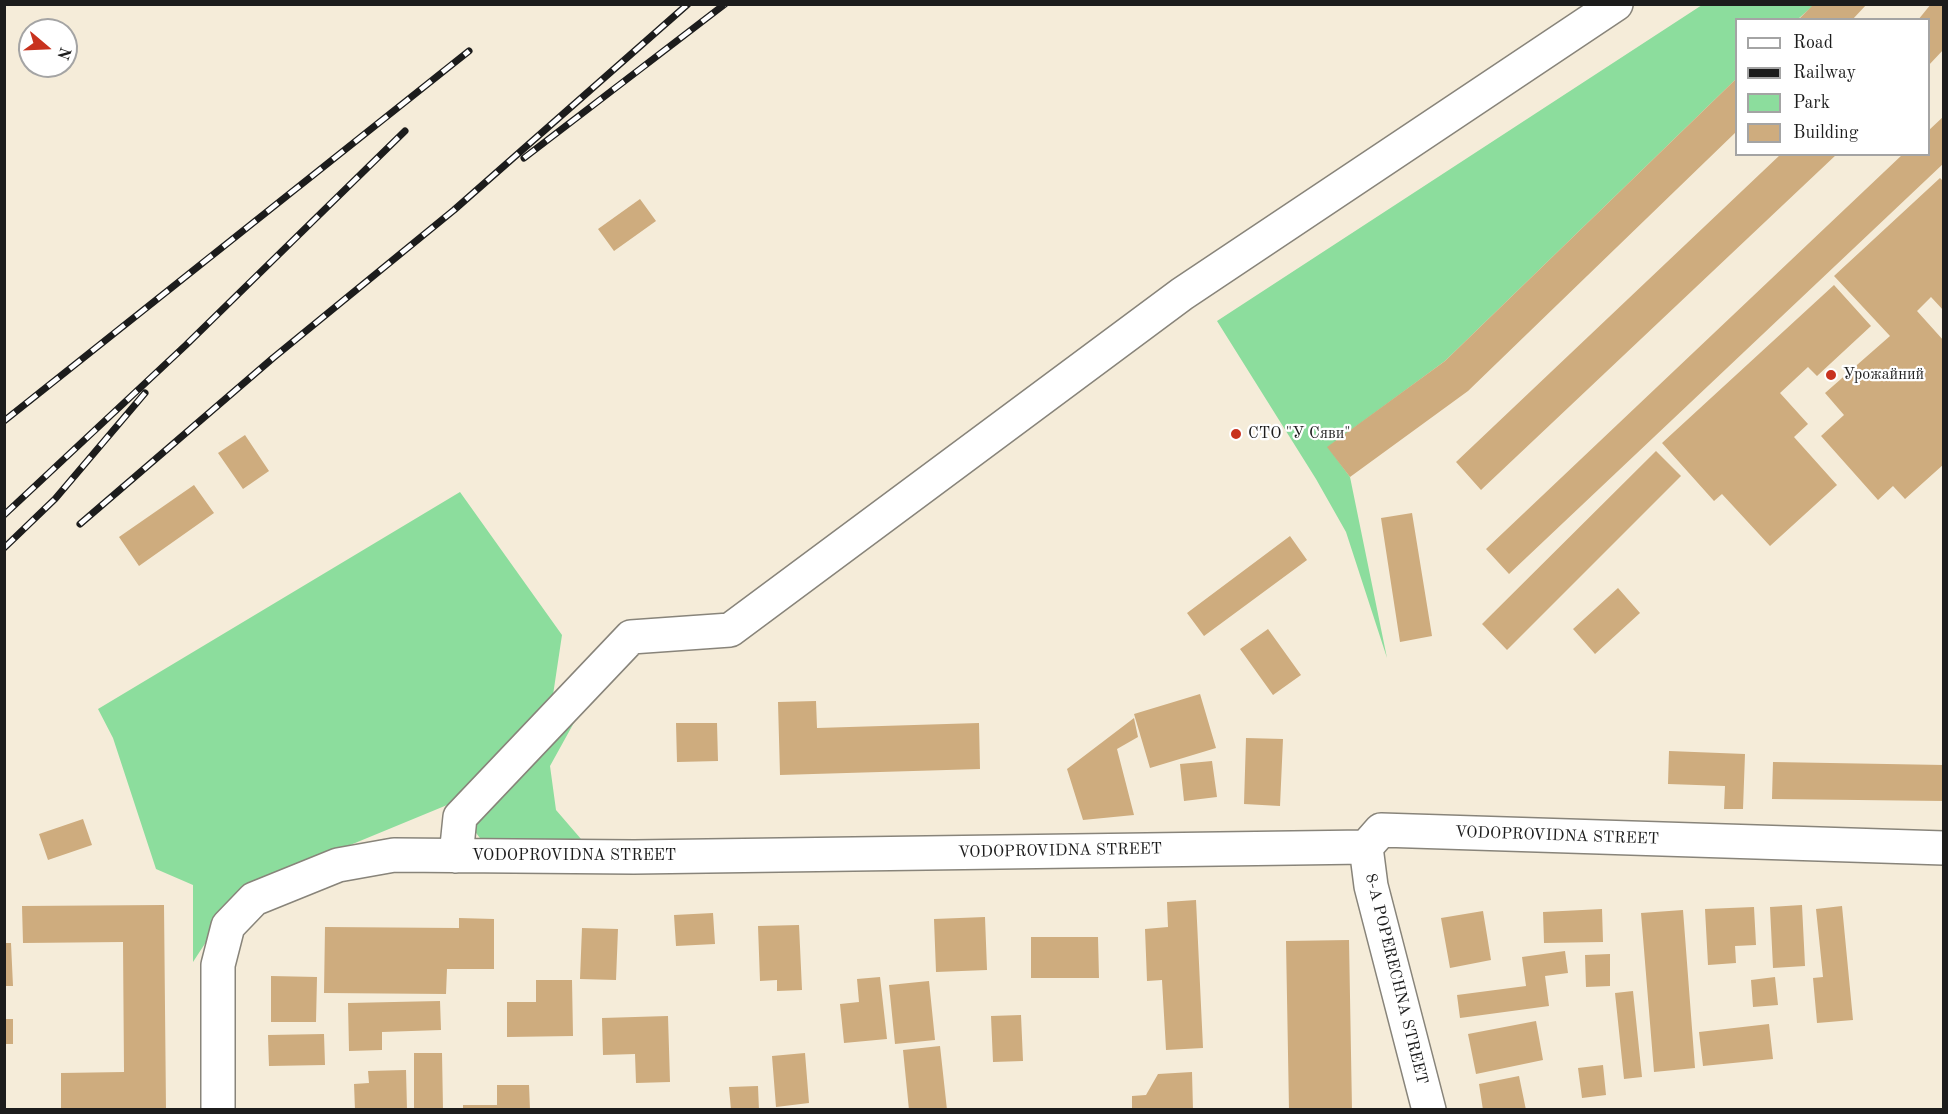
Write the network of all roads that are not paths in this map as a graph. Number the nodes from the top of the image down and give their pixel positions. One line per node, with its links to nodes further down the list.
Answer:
1 (1616, 4): 4 (street)
2 (1366, 847): 3 (street, VODOPROVIDNA STREET); 4 (street, VODOPROVIDNA STREET); 6 (street, 8-A POPERECHNA STREET)
3 (1944, 848)
4 (456, 856): 5 (street, VODOPROVIDNA STREET)
5 (218, 1110)
6 (1428, 1110)

